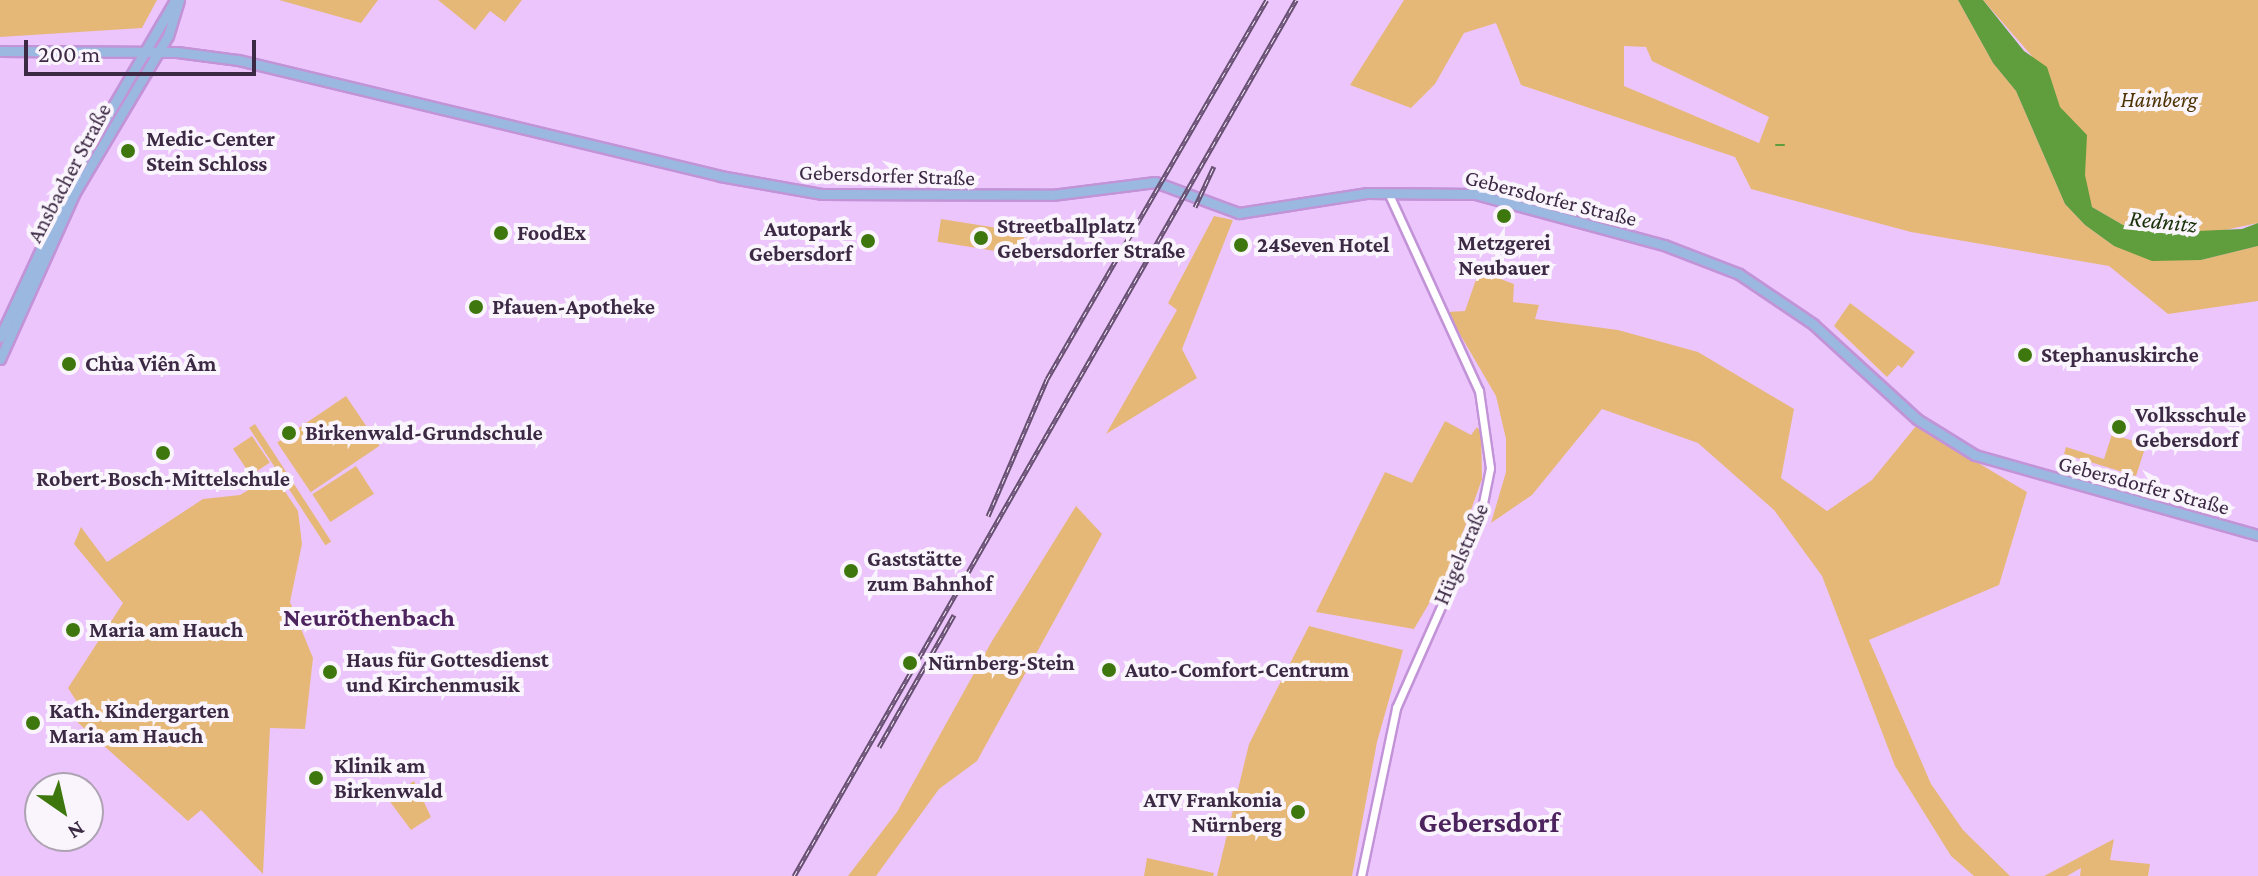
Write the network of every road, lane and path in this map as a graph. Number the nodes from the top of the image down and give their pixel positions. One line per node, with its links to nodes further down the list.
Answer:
1 (177, 0): 3 (main road, Ansbacher Straße); 4 (main road, Ansbacher Straße)
2 (0, 51): 3 (main road, Gebersdorfer Straße)
3 (142, 52): 4 (main road, Gebersdorfer Straße); 6 (main road, Ansbacher Straße)
4 (157, 52): 5 (main road, Gebersdorfer Straße); 7 (main road, Ansbacher Straße)
5 (1389, 194): 8 (main road, Gebersdorfer Straße); 9 (street, Hügelstraße)
6 (0, 337)
7 (0, 359)
8 (2258, 535)
9 (1361, 876)

